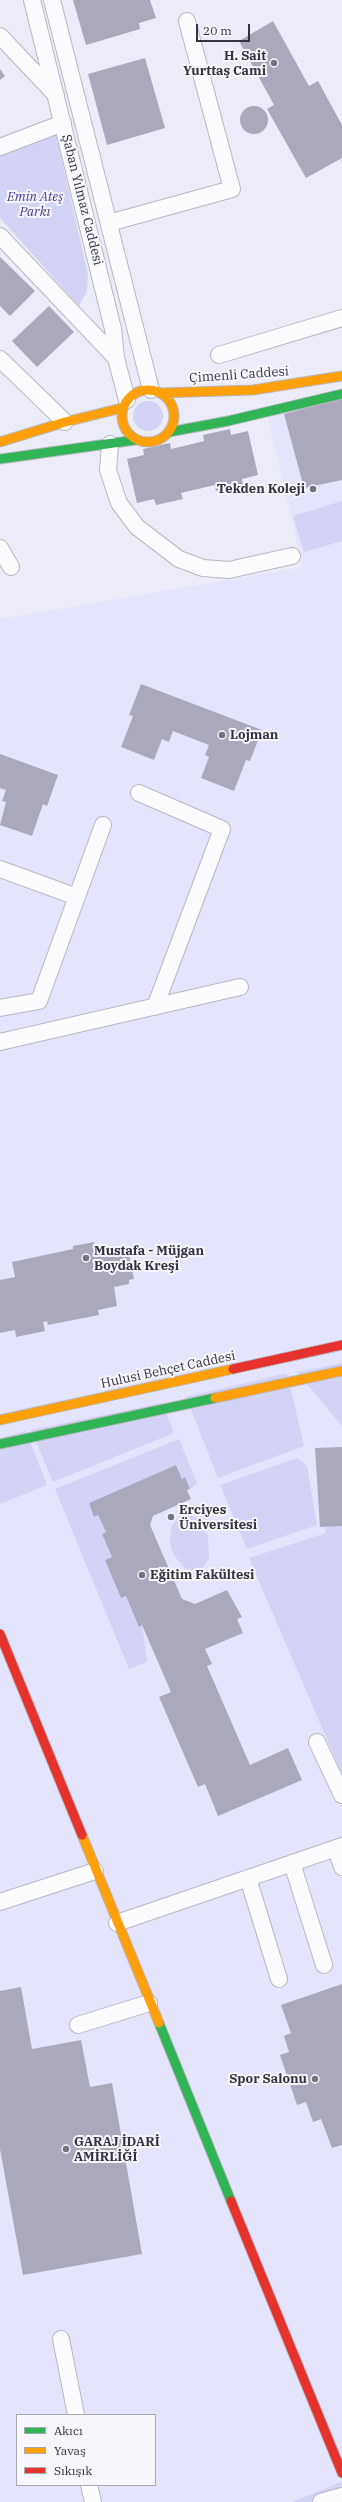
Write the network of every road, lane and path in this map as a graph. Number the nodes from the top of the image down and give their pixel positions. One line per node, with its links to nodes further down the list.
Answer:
1 (32, 0): 5 (street, Şaban Yılmaz Caddesi)
2 (52, 0): 8 (street, Şaban Yılmaz Caddesi)
3 (187, 21): 8 (street)
4 (0, 36): 5 (street)
5 (56, 95): 6 (street, Şaban Yılmaz Caddesi)
6 (63, 123): 7 (street); 12 (street, Şaban Yılmaz Caddesi)
7 (0, 147)
8 (109, 223): 15 (street, Şaban Yılmaz Caddesi)
9 (0, 236): 12 (street)
10 (342, 318): 11 (street)
11 (219, 355)
12 (116, 358): 17 (street, Şaban Yılmaz Caddesi)
13 (0, 359): 18 (street)
14 (342, 376): 15 (street, Çimenli Caddesi)
15 (156, 391): 17 (street); 19 (street)
16 (342, 394): 19 (street)
17 (124, 404): 18 (street); 20 (street)
18 (65, 422): 21 (street)
19 (169, 432): 20 (street)
20 (135, 440): 22 (street)
21 (0, 442)
22 (110, 444): 23 (street); 25 (street)
23 (0, 459)
24 (0, 548): 26 (street)
25 (292, 556)
26 (11, 567)
27 (139, 793): 32 (street)
28 (104, 825): 30 (street)
29 (0, 869): 30 (street)
30 (77, 897): 33 (street)
31 (240, 987): 32 (street)
32 (155, 1007): 34 (street)
33 (0, 1008)
34 (0, 1042)
35 (342, 1344): 37 (street, Hulusi Behçet Caddesi)
36 (342, 1371): 38 (street)
37 (1, 1420)
38 (24, 1439): 39 (street); 40 (street)
39 (0, 1444)
40 (0, 1454)
41 (0, 1634): 47 (street)
42 (317, 1742): 43 (street)
43 (342, 1795)
44 (339, 1847): 45 (street); 46 (street)
45 (292, 1863): 48 (street); 51 (street)
46 (342, 1867)
47 (95, 1871): 49 (street); 50 (street)
48 (248, 1878): 50 (street); 52 (street)
49 (0, 1902)
50 (116, 1923): 53 (street)
51 (324, 1965)
52 (279, 1979)
53 (149, 2002): 54 (street); 57 (street)
54 (78, 2025)
55 (61, 2339): 56 (street)
56 (76, 2414)
57 (342, 2473)
58 (89, 2486): 60 (street)
59 (342, 2496): 61 (street)
60 (93, 2502)
61 (321, 2502)

